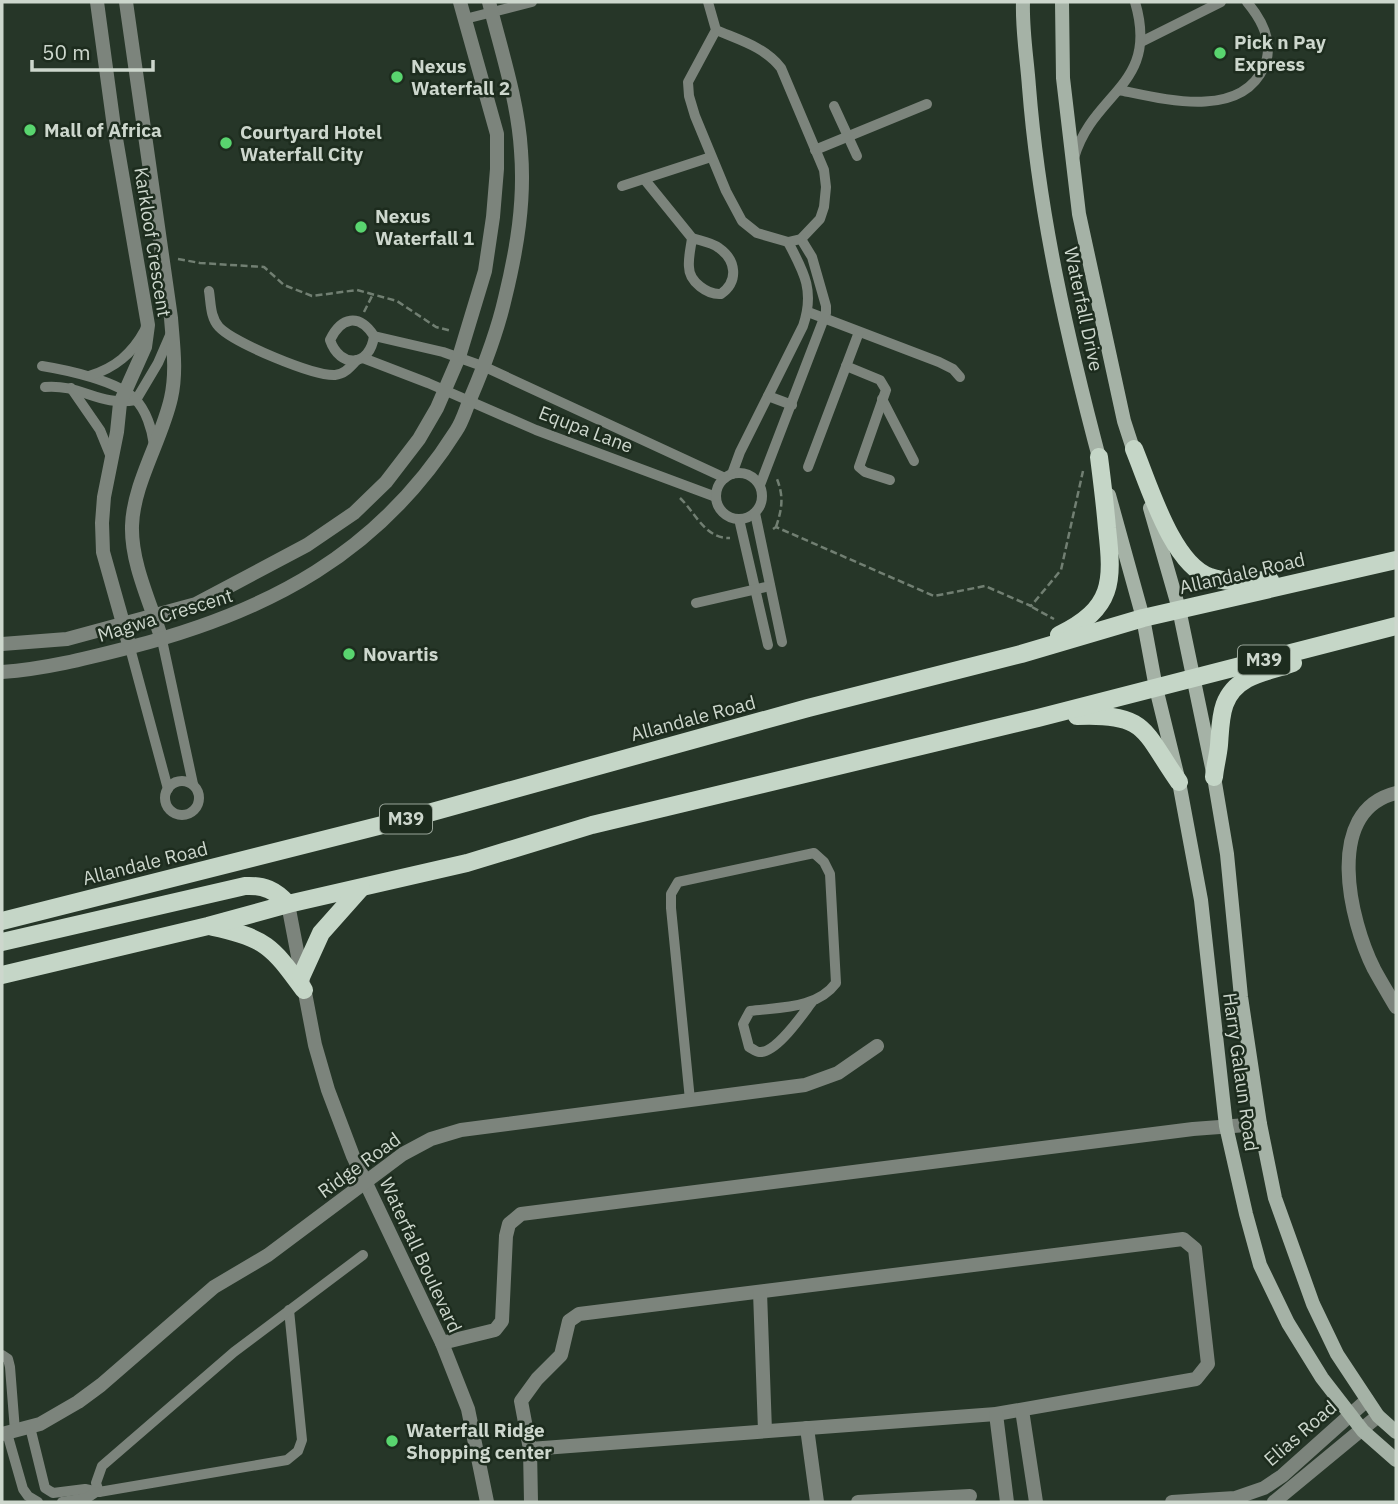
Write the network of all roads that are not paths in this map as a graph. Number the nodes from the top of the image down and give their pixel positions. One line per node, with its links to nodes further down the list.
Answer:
1 (97, 2): 31 (street, Karkloof Crescent)
2 (126, 2): 33 (street, Karkloof Crescent)
3 (460, 2): 12 (street, Magwa Crescent)
4 (532, 2): 11 (lane)
5 (708, 2): 13 (lane)
6 (1062, 2): 22 (main road, Waterfall Drive)
7 (1135, 2): 14 (lane)
8 (1221, 2): 14 (lane)
9 (1247, 2): 15 (lane)
10 (1023, 4): 52 (main road, Waterfall Drive)
11 (490, 7): 12 (lane); 39 (street, Magwa Crescent)
12 (465, 19): 35 (street, Magwa Crescent)
13 (716, 30): 19 (lane); 21 (lane)
14 (1141, 42): 15 (lane)
15 (1119, 90): 22 (lane)
16 (927, 104): 18 (lane)
17 (834, 106): 18 (lane)
18 (848, 136): 19 (lane); 20 (lane)
19 (815, 150): 26 (lane)
20 (857, 156)
21 (711, 157): 23 (lane); 27 (lane)
22 (1073, 163): 50 (main road, Waterfall Drive)
23 (645, 180): 24 (lane); 25 (lane)
24 (622, 186)
25 (692, 238): 25 (lane)
26 (801, 239): 27 (lane); 30 (lane)
27 (788, 242): 29 (lane)
28 (209, 291): 36 (lane)
29 (807, 313): 30 (lane); 45 (lane)
30 (824, 319): 32 (lane); 49 (lane)
31 (148, 325): 40 (lane); 46 (street, Karkloof Crescent)
32 (859, 332): 38 (lane); 41 (lane)
33 (172, 333): 46 (lane); 51 (street, Karkloof Crescent)
34 (374, 336): 35 (lane, Equpa Lane); 36 (lane); 36 (lane)
35 (459, 357): 39 (lane, Equpa Lane); 44 (street, Magwa Crescent)
36 (360, 359): 44 (lane, Equpa Lane)
37 (42, 366): 40 (lane)
38 (846, 366): 47 (lane); 55 (lane)
39 (485, 367): 48 (street, Magwa Crescent); 56 (lane, Equpa Lane)
40 (88, 376): 46 (lane)
41 (960, 377)
42 (45, 387): 43 (lane)
43 (71, 388): 46 (lane); 53 (lane)
44 (444, 391): 48 (lane, Equpa Lane); 68 (street, Magwa Crescent)
45 (768, 396): 49 (lane); 56 (lane)
46 (127, 398): 51 (lane); 53 (street, Karkloof Crescent)
47 (882, 399): 54 (lane); 57 (lane)
48 (469, 402): 59 (lane, Equpa Lane); 72 (street, Magwa Crescent)
49 (792, 405): 58 (lane)
50 (1134, 449): 63 (main road); 67 (main road, Waterfall Drive)
51 (155, 450): 68 (street, Karkloof Crescent)
52 (1099, 457): 69 (main road, Waterfall Drive); 78 (main road)
53 (112, 461): 70 (street, Karkloof Crescent)
54 (914, 461)
55 (808, 467)
56 (729, 476): 58 (lane); 59 (lane)
57 (890, 480)
58 (760, 485): 60 (lane)
59 (716, 497): 61 (lane)
60 (755, 513): 61 (lane); 64 (lane)
61 (738, 519): 65 (lane)
62 (1396, 560): 63 (main road, Allandale Road / M39)
63 (1304, 579): 67 (main road, Allandale Road / M39)
64 (770, 586): 65 (lane); 73 (lane)
65 (755, 590): 66 (lane); 76 (lane)
66 (696, 603)
67 (1179, 609): 69 (main road, Allandale Road / M39); 80 (main road, Waterfall Drive)
68 (155, 617): 70 (street, Magwa Crescent); 72 (street, Karkloof Crescent)
69 (1143, 618): 78 (main road, Allandale Road / M39); 81 (main road, Waterfall Drive)
70 (123, 626): 75 (street, Magwa Crescent); 77 (street, Karkloof Crescent)
71 (1396, 626): 74 (main road, M39)
72 (162, 640): 77 (street, Magwa Crescent); 85 (lane)
73 (782, 642)
74 (1334, 642): 80 (main road, M39); 83 (main road)
75 (2, 644)
76 (768, 645)
77 (130, 648): 79 (street, Magwa Crescent); 86 (lane)
78 (1021, 654): 90 (main road, Allandale Road / M39)
79 (2, 672)
80 (1194, 678): 81 (main road, M39); 83 (main road, Harry Galaun Road)
81 (1156, 688): 82 (main road, M39); 84 (main road, Harry Galaun Road)
82 (1038, 718): 84 (main road); 88 (main road, M39)
83 (1214, 777): 99 (main road, Harry Galaun Road)
84 (1179, 782): 100 (main road, Harry Galaun Road)
85 (193, 784): 86 (lane); 86 (lane)
86 (168, 789)
87 (1396, 793): 96 (street)
88 (361, 888): 89 (main road, M39); 94 (main road)
89 (288, 904): 91 (main road, M39); 92 (main road); 94 (street, Waterfall Boulevard)
90 (2, 921)
91 (208, 926): 93 (main road, M39); 94 (main road)
92 (2, 942)
93 (2, 975)
94 (302, 984): 101 (street, Waterfall Boulevard)
95 (812, 1002): 95 (lane); 98 (lane)
96 (1396, 1007)
97 (877, 1046): 98 (street, Ridge Road)
98 (690, 1100): 101 (street, Ridge Road)
99 (1260, 1124): 100 (street); 107 (main road, Harry Galaun Road)
100 (1226, 1126): 105 (street); 110 (main road, Harry Galaun Road)
101 (366, 1183): 105 (street, Waterfall Boulevard); 113 (street, Ridge Road)
102 (363, 1255): 104 (lane)
103 (760, 1292): 108 (street); 114 (street); 117 (street)
104 (289, 1310): 119 (lane); 119 (lane)
105 (442, 1343): 124 (street, Waterfall Boulevard)
106 (2, 1355): 113 (lane)
107 (1367, 1400): 110 (street, Elias Road); 111 (main road, Harry Galaun Road)
108 (1022, 1410): 109 (street); 129 (street)
109 (996, 1415): 112 (street); 128 (street)
110 (1350, 1415): 115 (main road, Harry Galaun Road); 121 (street, Elias Road)
111 (1378, 1416): 115 (street, Elias Road); 116 (main road, Harry Galaun Road)
112 (807, 1428): 114 (street); 126 (street)
113 (13, 1431): 119 (lane); 122 (lane)
114 (765, 1431): 117 (street)
115 (1363, 1431): 118 (main road, Harry Galaun Road); 121 (street, Elias Road)
116 (1396, 1432)
117 (530, 1449): 125 (street)
118 (1396, 1460)
119 (97, 1492): 123 (lane)
120 (970, 1496): 127 (street)
121 (1269, 1498): 130 (street, Elias Road)
122 (38, 1502)
123 (62, 1502)
124 (487, 1502)
125 (531, 1502)
126 (817, 1502)
127 (858, 1502)
128 (1007, 1502)
129 (1037, 1502)
130 (1172, 1502)

